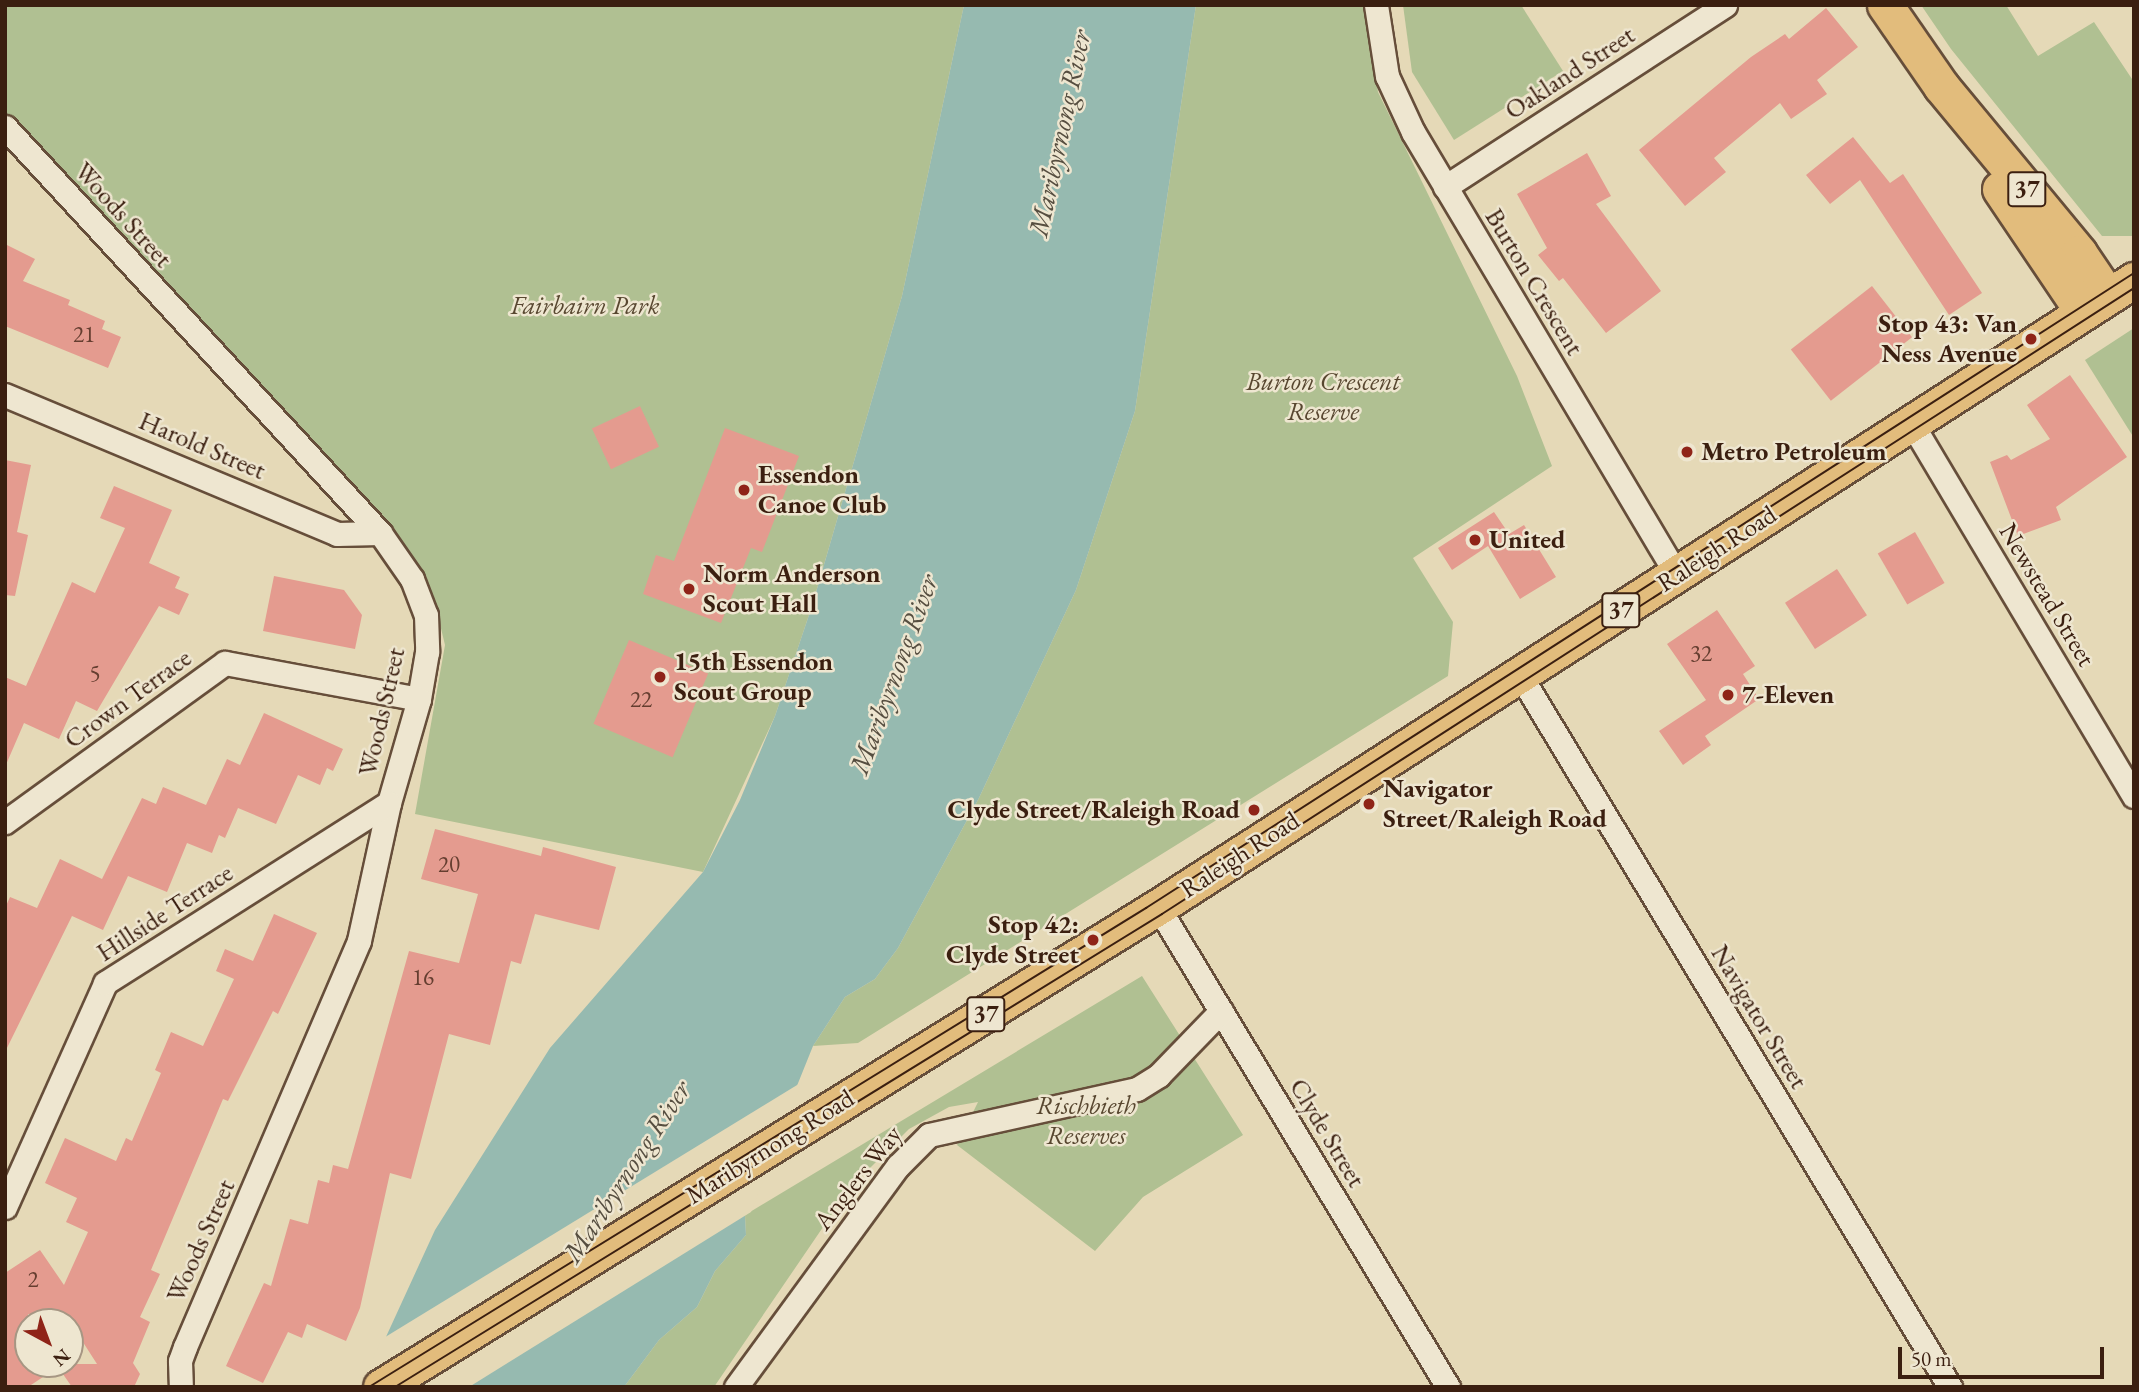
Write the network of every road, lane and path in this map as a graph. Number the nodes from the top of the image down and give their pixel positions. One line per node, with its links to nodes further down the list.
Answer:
1 (1376, 5): 5 (street, Burton Crescent)
2 (1725, 5): 5 (street, Oakland Street)
3 (1885, 5): 6 (main road, 37)
4 (5, 127): 9 (street, Woods Street)
5 (1445, 187): 10 (street, Burton Crescent)
6 (2108, 296): 8 (main road, Raleigh Road / 37)
7 (5, 395): 9 (street, Harold Street)
8 (1912, 424): 10 (main road, Raleigh Road / 37); 13 (street, Newstead Street)
9 (380, 533): 12 (street, Woods Street)
10 (1677, 575): 11 (main road, Raleigh Road / 37)
11 (1520, 676): 16 (main road, Raleigh Road / 37); 23 (street, Navigator Street)
12 (419, 699): 14 (street, Woods Street); 15 (street, Crown Terrace)
13 (2134, 796)
14 (389, 803): 18 (street, Hillside Terrace); 19 (street, Woods Street)
15 (5, 822)
16 (1158, 908): 17 (street, Clyde Street); 20 (main road, Maribyrnong Road / 37)
17 (1221, 1011): 21 (street, Anglers Way); 22 (street, Clyde Street)
18 (5, 1207)
19 (181, 1387)
20 (382, 1387)
21 (736, 1387)
22 (1448, 1387)
23 (1950, 1387)

